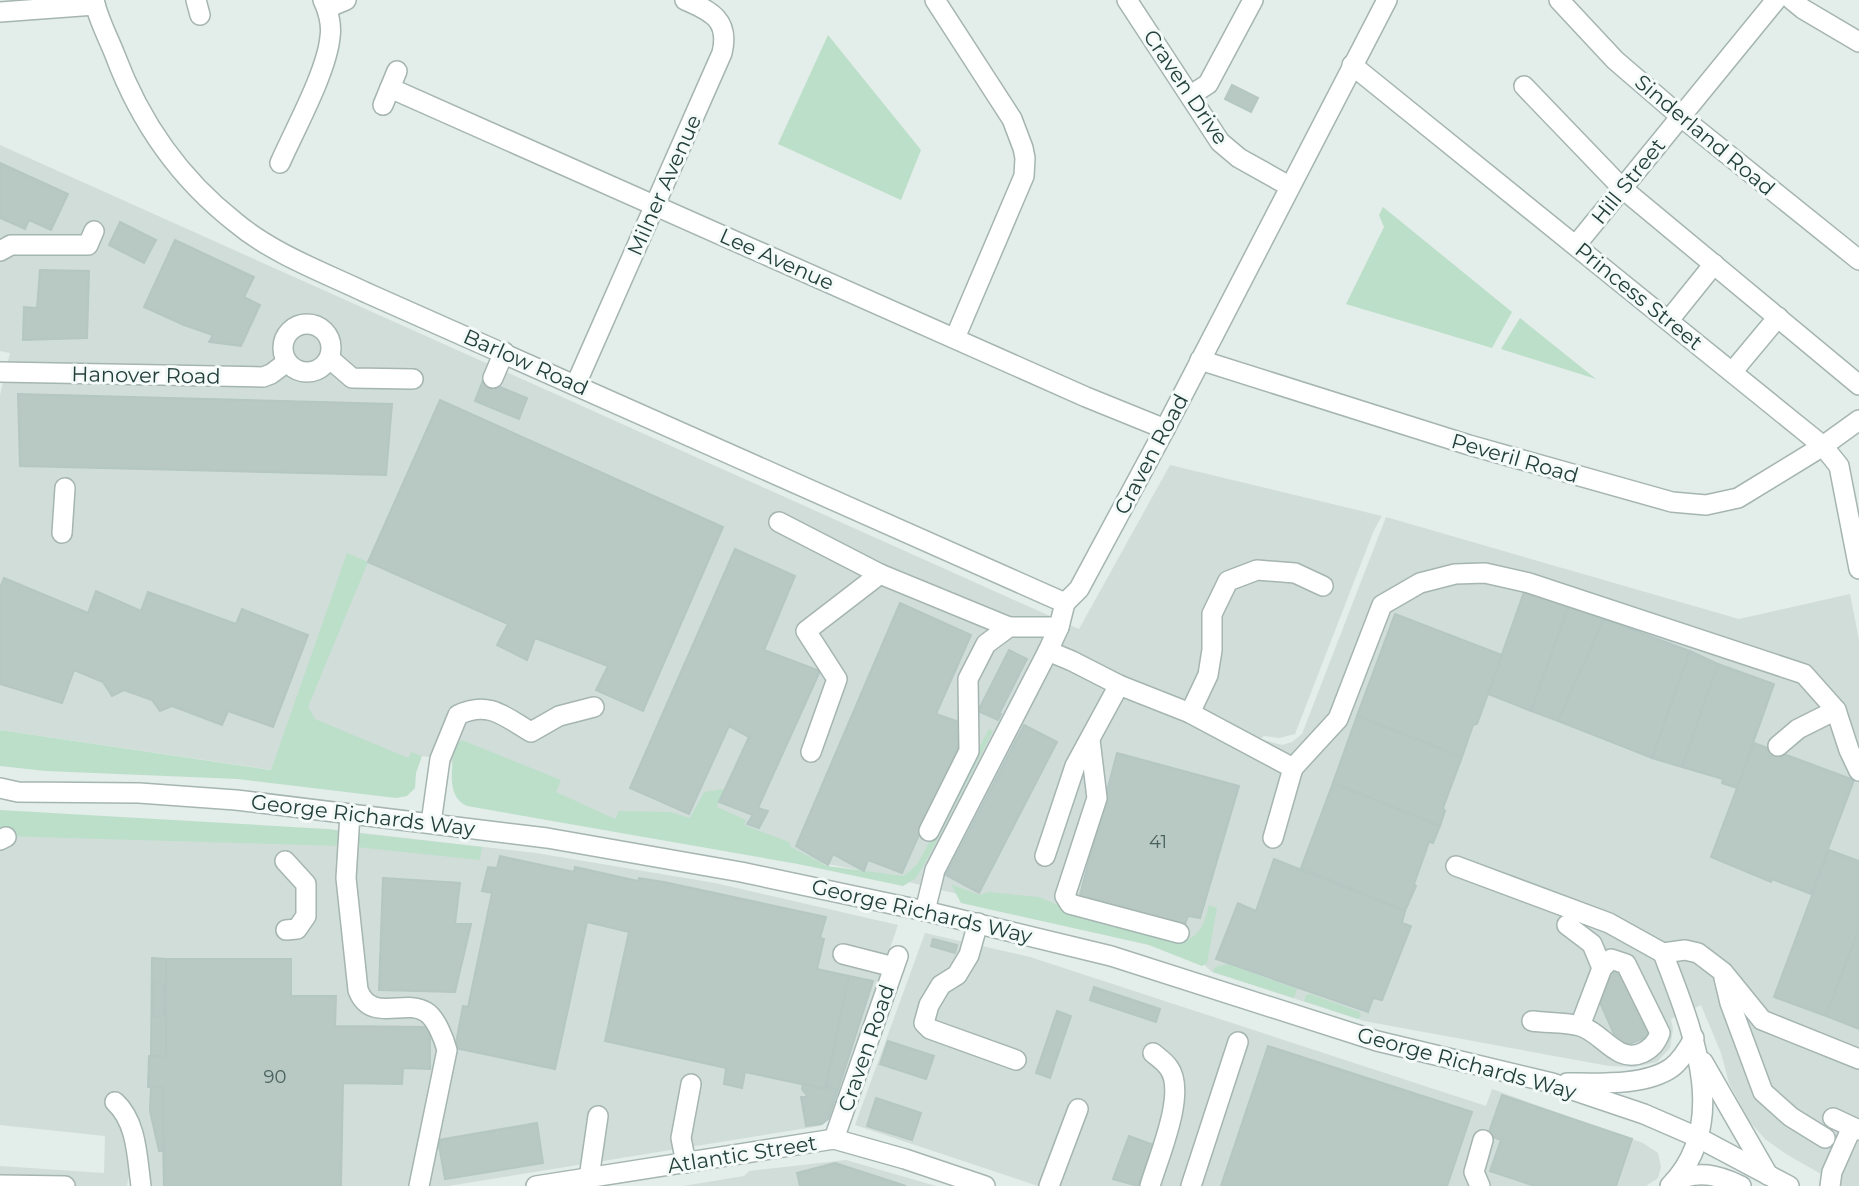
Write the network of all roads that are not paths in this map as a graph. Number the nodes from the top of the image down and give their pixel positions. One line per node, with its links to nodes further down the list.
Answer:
1 (346, 0): 11 (street)
2 (685, 0): 22 (street, Milner Avenue)
3 (935, 0): 30 (street)
4 (1127, 0): 17 (street, Craven Drive)
5 (1253, 0): 17 (street)
6 (1387, 0): 14 (street, Craven Road)
7 (1559, 0): 18 (street, Sinderland Road)
8 (1776, 0): 18 (street, Hill Street)
9 (1792, 0): 13 (street)
10 (95, 2): 12 (street); 31 (street, Barlow Road)
11 (325, 4): 19 (street)
12 (0, 12)
13 (1859, 42)
14 (1352, 65): 20 (street, Craven Road); 24 (street, Princess Street)
15 (1524, 86): 21 (street)
16 (390, 88): 22 (street, Lee Avenue)
17 (1191, 95): 20 (street, Craven Drive)
18 (1680, 116): 21 (street, Hill Street); 26 (street, Sinderland Road)
19 (281, 163)
20 (1289, 186): 33 (street, Craven Road)
21 (1623, 189): 24 (street, Hill Street); 27 (street)
22 (655, 205): 30 (street, Lee Avenue); 39 (street, Milner Avenue)
23 (94, 231): 25 (street)
24 (1576, 244): 29 (street, Princess Street)
25 (0, 251)
26 (1859, 260)
27 (1714, 264): 28 (street); 29 (street)
28 (1778, 317): 35 (street); 40 (street)
29 (1668, 320): 35 (street, Princess Street)
30 (955, 338): 42 (street, Lee Avenue)
31 (504, 352): 37 (street); 39 (street, Barlow Road)
32 (330, 359): 34 (street); 34 (street); 38 (street)
33 (1200, 360): 42 (street, Craven Road); 43 (street, Peveril Road)
34 (287, 362): 36 (street, Hanover Road)
35 (1733, 371): 43 (street, Princess Street)
36 (0, 372)
37 (493, 378)
38 (413, 379)
39 (576, 384): 50 (street, Barlow Road)
40 (1859, 385)
41 (1859, 420): 43 (street, Peveril Road)
42 (1165, 429): 50 (street, Craven Road)
43 (1823, 446): 47 (street, Princess Street)
44 (65, 488): 46 (street)
45 (779, 522): 48 (street)
46 (62, 533)
47 (1859, 569)
48 (880, 574): 51 (street); 60 (street)
49 (1323, 586): 57 (street)
50 (1065, 603): 52 (street, Craven Road)
51 (1009, 627): 52 (street); 66 (street)
52 (1059, 627): 53 (street, Craven Road)
53 (1048, 651): 54 (street); 71 (street, Craven Road)
54 (1119, 685): 57 (street); 58 (street)
55 (594, 707): 65 (street)
56 (1836, 710): 59 (street); 61 (street); 62 (street)
57 (1190, 713): 61 (street)
58 (1090, 740): 68 (street); 75 (street)
59 (1778, 746)
60 (811, 752)
61 (1293, 768): 67 (street)
62 (1859, 771)
63 (6, 792): 64 (street, George Richards Way)
64 (350, 814): 65 (street, George Richards Way); 105 (street)
65 (431, 823): 71 (street, George Richards Way)
66 (929, 831)
67 (1273, 838)
68 (1045, 856)
69 (285, 861): 74 (street)
70 (1456, 866): 76 (street)
71 (925, 911): 72 (street, George Richards Way)
72 (978, 922): 86 (street); 87 (street, George Richards Way)
73 (1567, 925): 78 (street)
74 (286, 930)
75 (1179, 933)
76 (1663, 953): 79 (street); 83 (street)
77 (844, 954): 96 (street, Craven Road)
78 (1602, 968): 81 (street); 81 (street)
79 (1723, 972): 85 (street); 95 (street)
80 (1532, 1021): 81 (street)
81 (1580, 1026)
82 (1238, 1042): 110 (street)
83 (1696, 1046): 87 (street); 94 (street); 99 (street)
84 (1153, 1053): 109 (street)
85 (1859, 1059)
86 (1016, 1060)
87 (1552, 1083): 94 (street, George Richards Way)
88 (691, 1084): 98 (street)
89 (115, 1102): 104 (street)
90 (1078, 1109): 108 (street)
91 (598, 1116): 100 (street)
92 (1833, 1118): 93 (street)
93 (1856, 1129): 114 (street)
94 (1697, 1137): 99 (street, George Richards Way); 101 (street)
95 (1825, 1138)
96 (834, 1139): 98 (street, Atlantic Street); 107 (street, Atlantic Street)
97 (1483, 1140): 111 (street)
98 (685, 1163): 100 (street, Atlantic Street)
99 (1768, 1175): 113 (street, George Richards Way)
100 (582, 1181): 106 (street, Atlantic Street)
101 (1672, 1184): 112 (street)
102 (0, 1185): 103 (street)
103 (65, 1186)
104 (141, 1186)
105 (419, 1186)
106 (536, 1186)
107 (985, 1186)
108 (1048, 1186)
109 (1150, 1186)
110 (1191, 1186)
111 (1480, 1186)
112 (1741, 1186)
113 (1789, 1186)
114 (1830, 1186)

